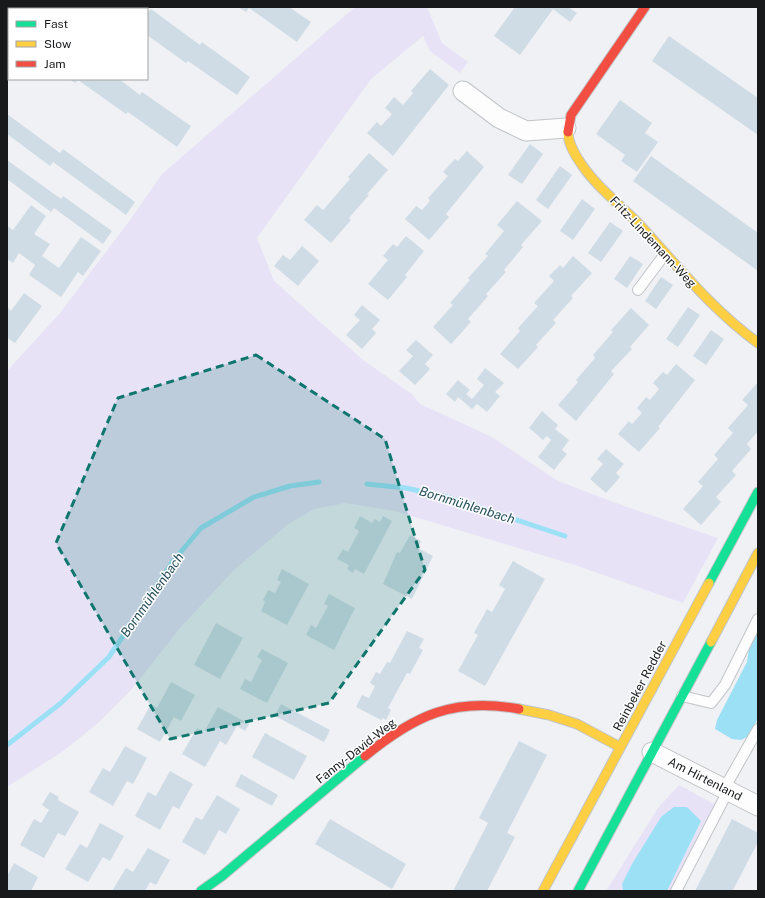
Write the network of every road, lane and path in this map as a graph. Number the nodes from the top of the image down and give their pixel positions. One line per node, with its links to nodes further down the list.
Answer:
1 (645, 7): 3 (street)
2 (463, 91): 3 (street)
3 (566, 128): 4 (street, Fritz-Lindemann-Weg)
4 (665, 254): 5 (lane); 6 (street, Fritz-Lindemann-Weg)
5 (638, 290)
6 (758, 343)
7 (758, 492): 12 (street, Reinbeker Redder)
8 (758, 553): 10 (street)
9 (758, 619): 10 (lane)
10 (682, 696): 13 (street)
11 (758, 729): 14 (lane)
12 (620, 747): 16 (street, Fanny-David-Weg); 17 (street, Reinbeker Redder)
13 (652, 752): 14 (street, Am Hirtenland); 18 (street)
14 (726, 790): 15 (street, Am Hirtenland); 19 (lane)
15 (758, 806)
16 (201, 891)
17 (543, 891)
18 (578, 891)
19 (676, 891)

